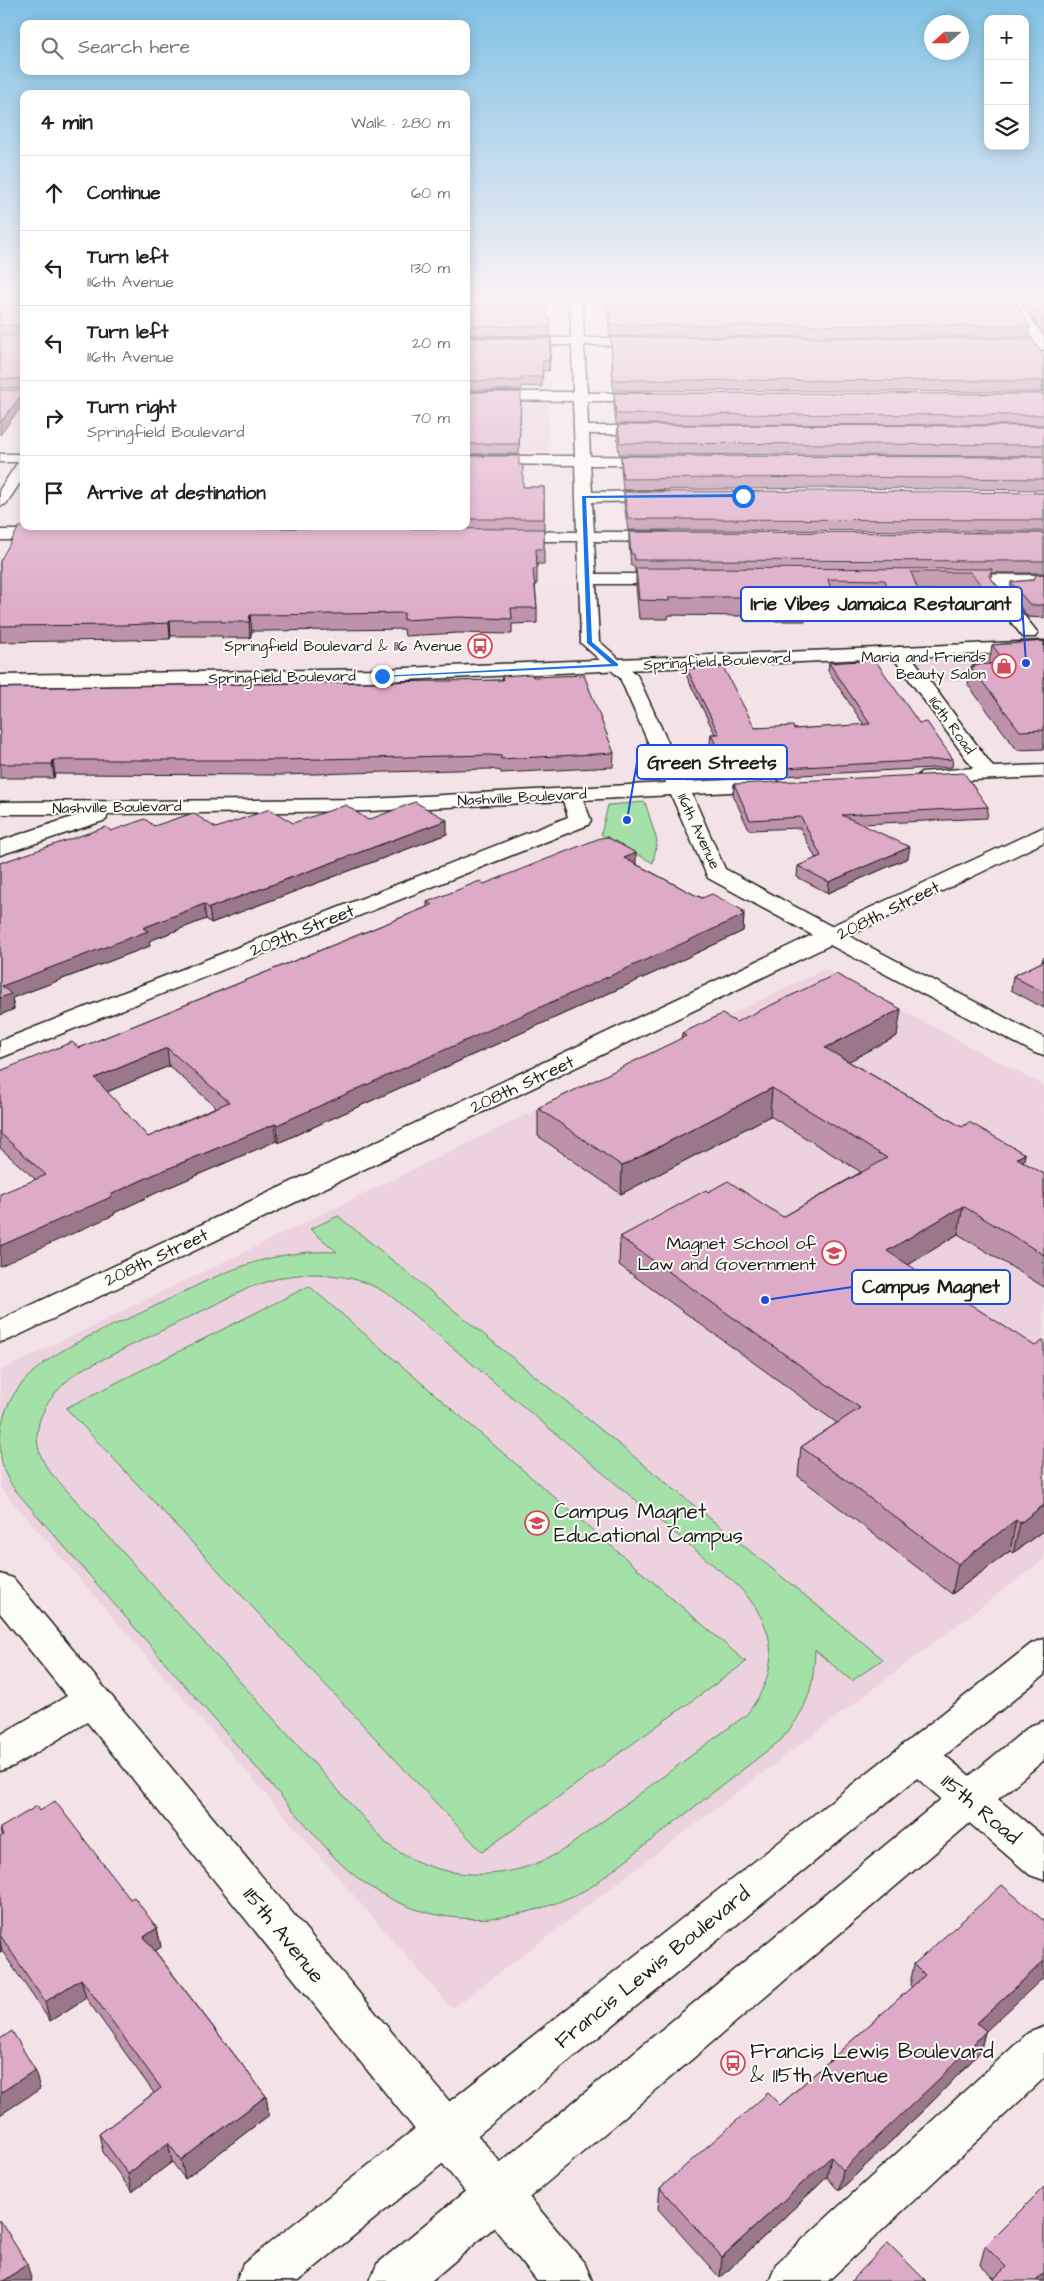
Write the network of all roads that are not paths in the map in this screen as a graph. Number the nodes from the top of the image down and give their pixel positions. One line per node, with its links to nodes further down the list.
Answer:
1 (580, 405): 2 (street, 116th Avenue)
2 (581, 430): 3 (street); 7 (street, 116th Avenue)
3 (670, 430)
4 (0, 458): 5 (street)
5 (20, 458)
6 (470, 460): 7 (street)
7 (582, 460): 8 (street); 11 (street, 116th Avenue)
8 (671, 461)
9 (20, 471): 12 (street)
10 (674, 496): 11 (street)
11 (584, 497): 16 (street, 116th Avenue)
12 (0, 501)
13 (0, 535): 14 (street)
14 (69, 535)
15 (486, 536): 16 (street)
16 (586, 537): 17 (street); 18 (street, 116th Avenue)
17 (685, 537)
18 (587, 579): 19 (street); 25 (street, 116th Avenue)
19 (694, 579)
20 (939, 579): 21 (street)
21 (1044, 580)
22 (1044, 586): 23 (street)
23 (1037, 632): 25 (street, Springfield Boulevard)
24 (1044, 646): 26 (street, Springfield Boulevard)
25 (600, 652): 27 (street, Springfield Boulevard); 28 (street, 116th Avenue)
26 (899, 653): 28 (street, Springfield Boulevard); 31 (street, 116th Road)
27 (0, 664)
28 (616, 665): 29 (street, Springfield Boulevard); 34 (street, 116th Avenue)
29 (0, 681)
30 (1044, 770): 31 (street)
31 (987, 773): 32 (street)
32 (908, 778)
33 (788, 784): 34 (street, Nashville Boulevard)
34 (680, 789): 35 (street, Nashville Boulevard); 40 (street, 116th Avenue)
35 (571, 795): 36 (street, Nashville Boulevard); 42 (street, 209th Street)
36 (122, 806): 37 (street, Nashville Boulevard); 39 (street)
37 (0, 808)
38 (1044, 834): 40 (street, 208th Street)
39 (0, 848)
40 (833, 937): 41 (street, 116th Avenue); 43 (street, 208th Street)
41 (1044, 1048)
42 (0, 1050)
43 (0, 1332)
44 (0, 1588): 46 (street, 115th Avenue)
45 (1044, 1654): 49 (street, Francis Lewis Boulevard)
46 (92, 1700): 48 (street); 53 (street, 115th Avenue)
47 (1044, 1737): 50 (street)
48 (0, 1755)
49 (917, 1756): 50 (street, 115th Road); 53 (street, Francis Lewis Boulevard)
50 (970, 1799): 51 (street, 115th Road); 54 (street)
51 (1044, 1862)
52 (1044, 2048): 58 (street)
53 (445, 2132): 54 (street, 115th Avenue); 55 (street, Francis Lewis Boulevard)
54 (497, 2195): 56 (street); 57 (street, 115th Avenue)
55 (260, 2281)
56 (394, 2281)
57 (568, 2281)
58 (793, 2281)

